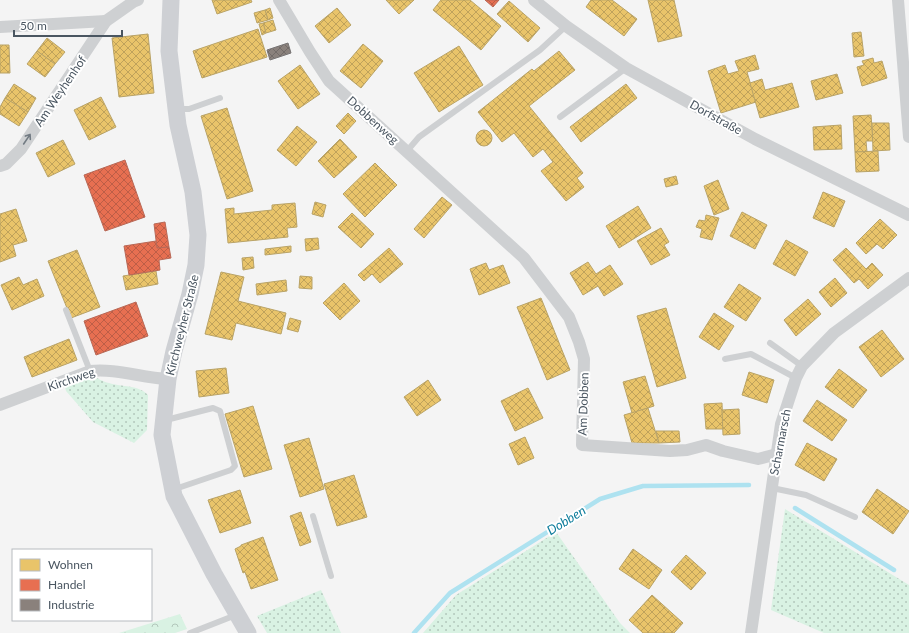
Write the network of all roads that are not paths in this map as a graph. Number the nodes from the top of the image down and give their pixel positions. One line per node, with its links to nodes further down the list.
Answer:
1 (138, 0): 6 (street, Am Weyhenhof)
2 (171, 0): 11 (main road, Kirchweyher Straße)
3 (279, 0): 14 (street, Dobbenweg)
4 (534, 0): 7 (street, Dorfstraße)
5 (902, 7): 13 (street)
6 (106, 21): 8 (street); 15 (street, Am Weyhenhof, one-way to 6)
7 (566, 26): 9 (street, Dorfstraße); 14 (lane)
8 (0, 27)
9 (626, 68): 12 (lane); 16 (street, Dorfstraße)
10 (220, 98): 11 (lane)
11 (176, 109): 24 (main road, Kirchweyher Straße)
12 (560, 117)
13 (909, 137)
14 (407, 151): 17 (street, Dobbenweg)
15 (0, 166)
16 (909, 215)
17 (487, 223): 28 (street, Am Dobben)
18 (909, 278): 22 (street, Scharmarsch)
19 (66, 310): 23 (lane)
20 (770, 343): 22 (lane)
21 (725, 359): 25 (lane)
22 (802, 366): 25 (street, Scharmarsch)
23 (90, 371): 24 (street, Kirchweg); 26 (street, Kirchweg)
24 (168, 378): 27 (main road, Kirchweyher Straße)
25 (796, 378): 28 (street, Scharmarsch)
26 (0, 405)
27 (164, 421): 30 (main road, Kirchweyher Straße); 30 (lane)
28 (777, 454): 29 (street, Scharmarsch)
29 (772, 488): 32 (lane); 37 (street, Scharmarsch)
30 (173, 490): 34 (main road, Kirchweyher Straße)
31 (313, 516): 33 (lane)
32 (855, 517)
33 (331, 576)
34 (237, 614): 35 (lane); 36 (main road, Kirchweyher Straße)
35 (190, 633)
36 (248, 633)
37 (750, 633)

